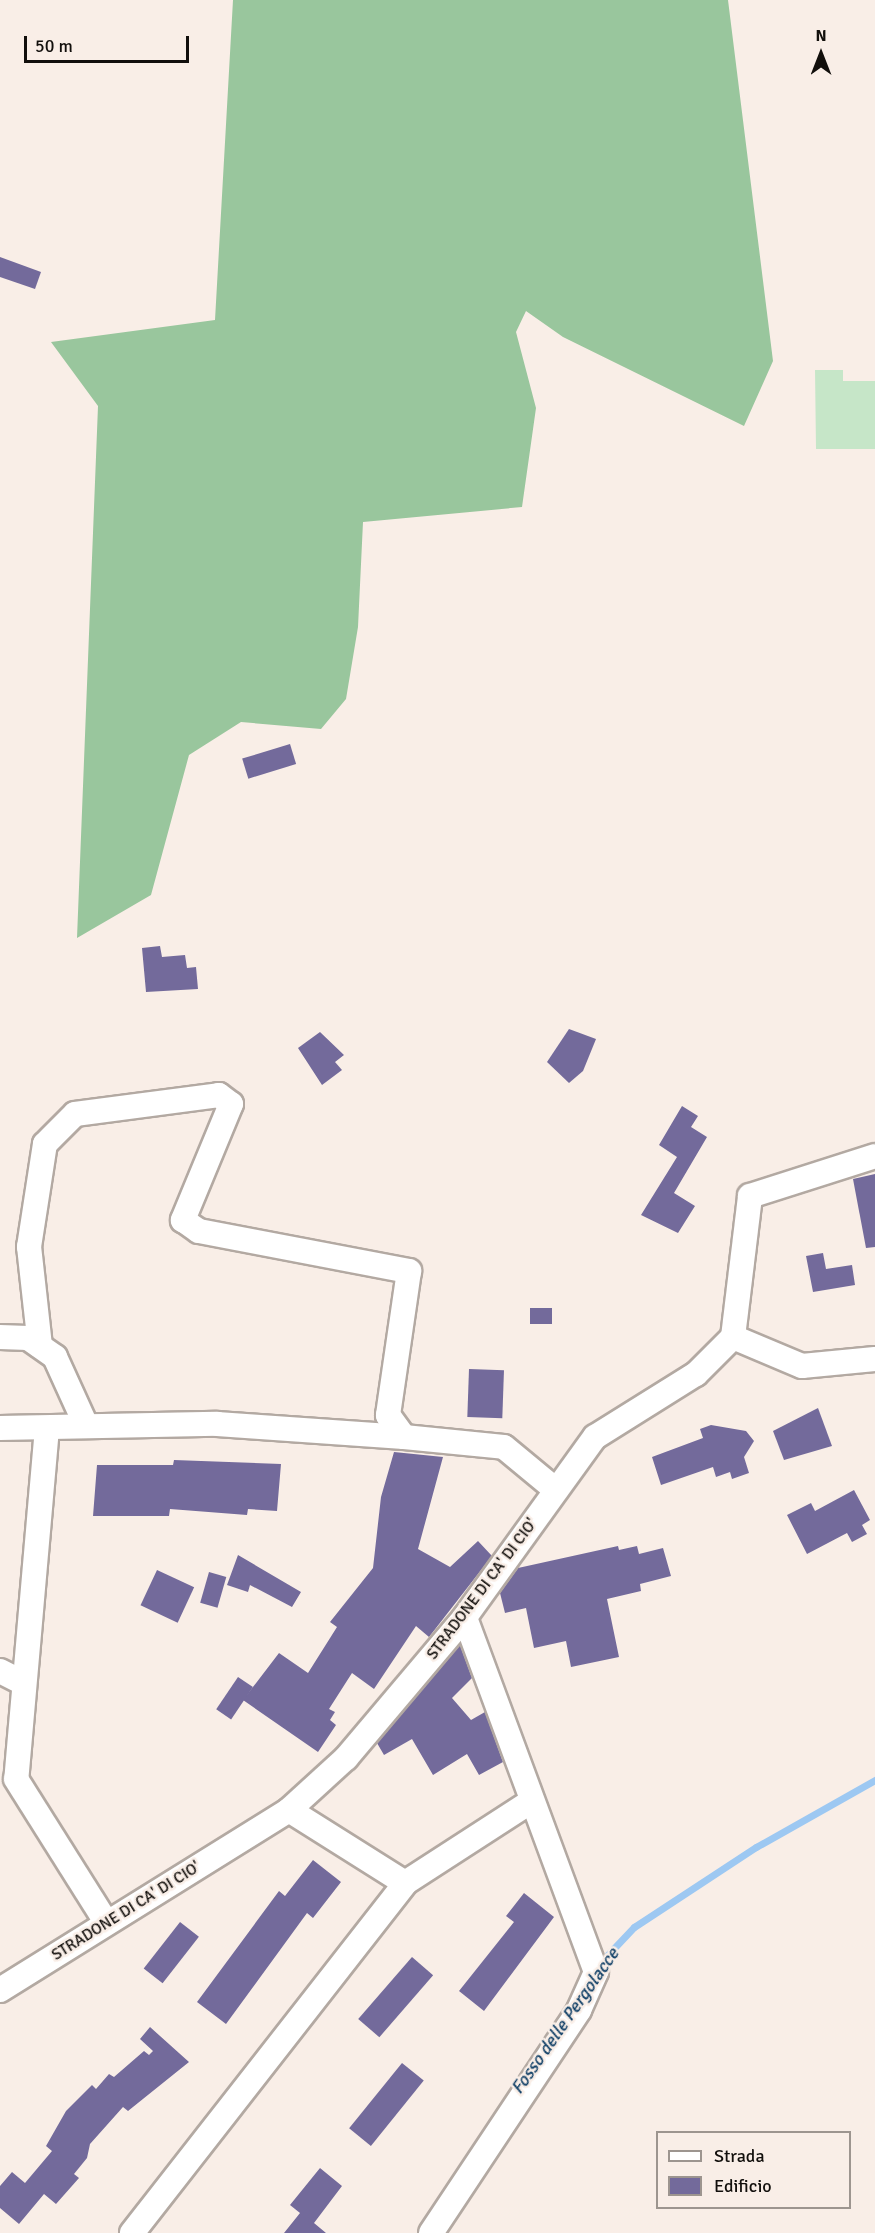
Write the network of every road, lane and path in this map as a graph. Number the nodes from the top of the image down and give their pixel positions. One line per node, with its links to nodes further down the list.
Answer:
1 (874, 1157): 3 (street)
2 (0, 1337): 4 (street)
3 (733, 1337): 5 (street); 10 (street, STRADONE DI CA' DI CIO')
4 (40, 1346): 6 (street); 9 (street)
5 (875, 1359)
6 (84, 1423): 8 (street); 9 (street)
7 (0, 1428): 8 (street)
8 (47, 1428): 13 (street)
9 (404, 1437): 10 (street)
10 (556, 1490): 11 (street, STRADONE DI CA' DI CIO')
11 (465, 1617): 14 (street); 15 (street, STRADONE DI CA' DI CIO')
12 (0, 1671): 13 (street)
13 (24, 1683): 17 (street)
14 (530, 1802): 16 (street); 20 (street)
15 (289, 1810): 16 (street); 17 (street, STRADONE DI CA' DI CIO')
16 (405, 1883): 19 (street)
17 (106, 1922): 18 (street, STRADONE DI CA' DI CIO')
18 (0, 1990)
19 (132, 2233)
20 (431, 2233)

